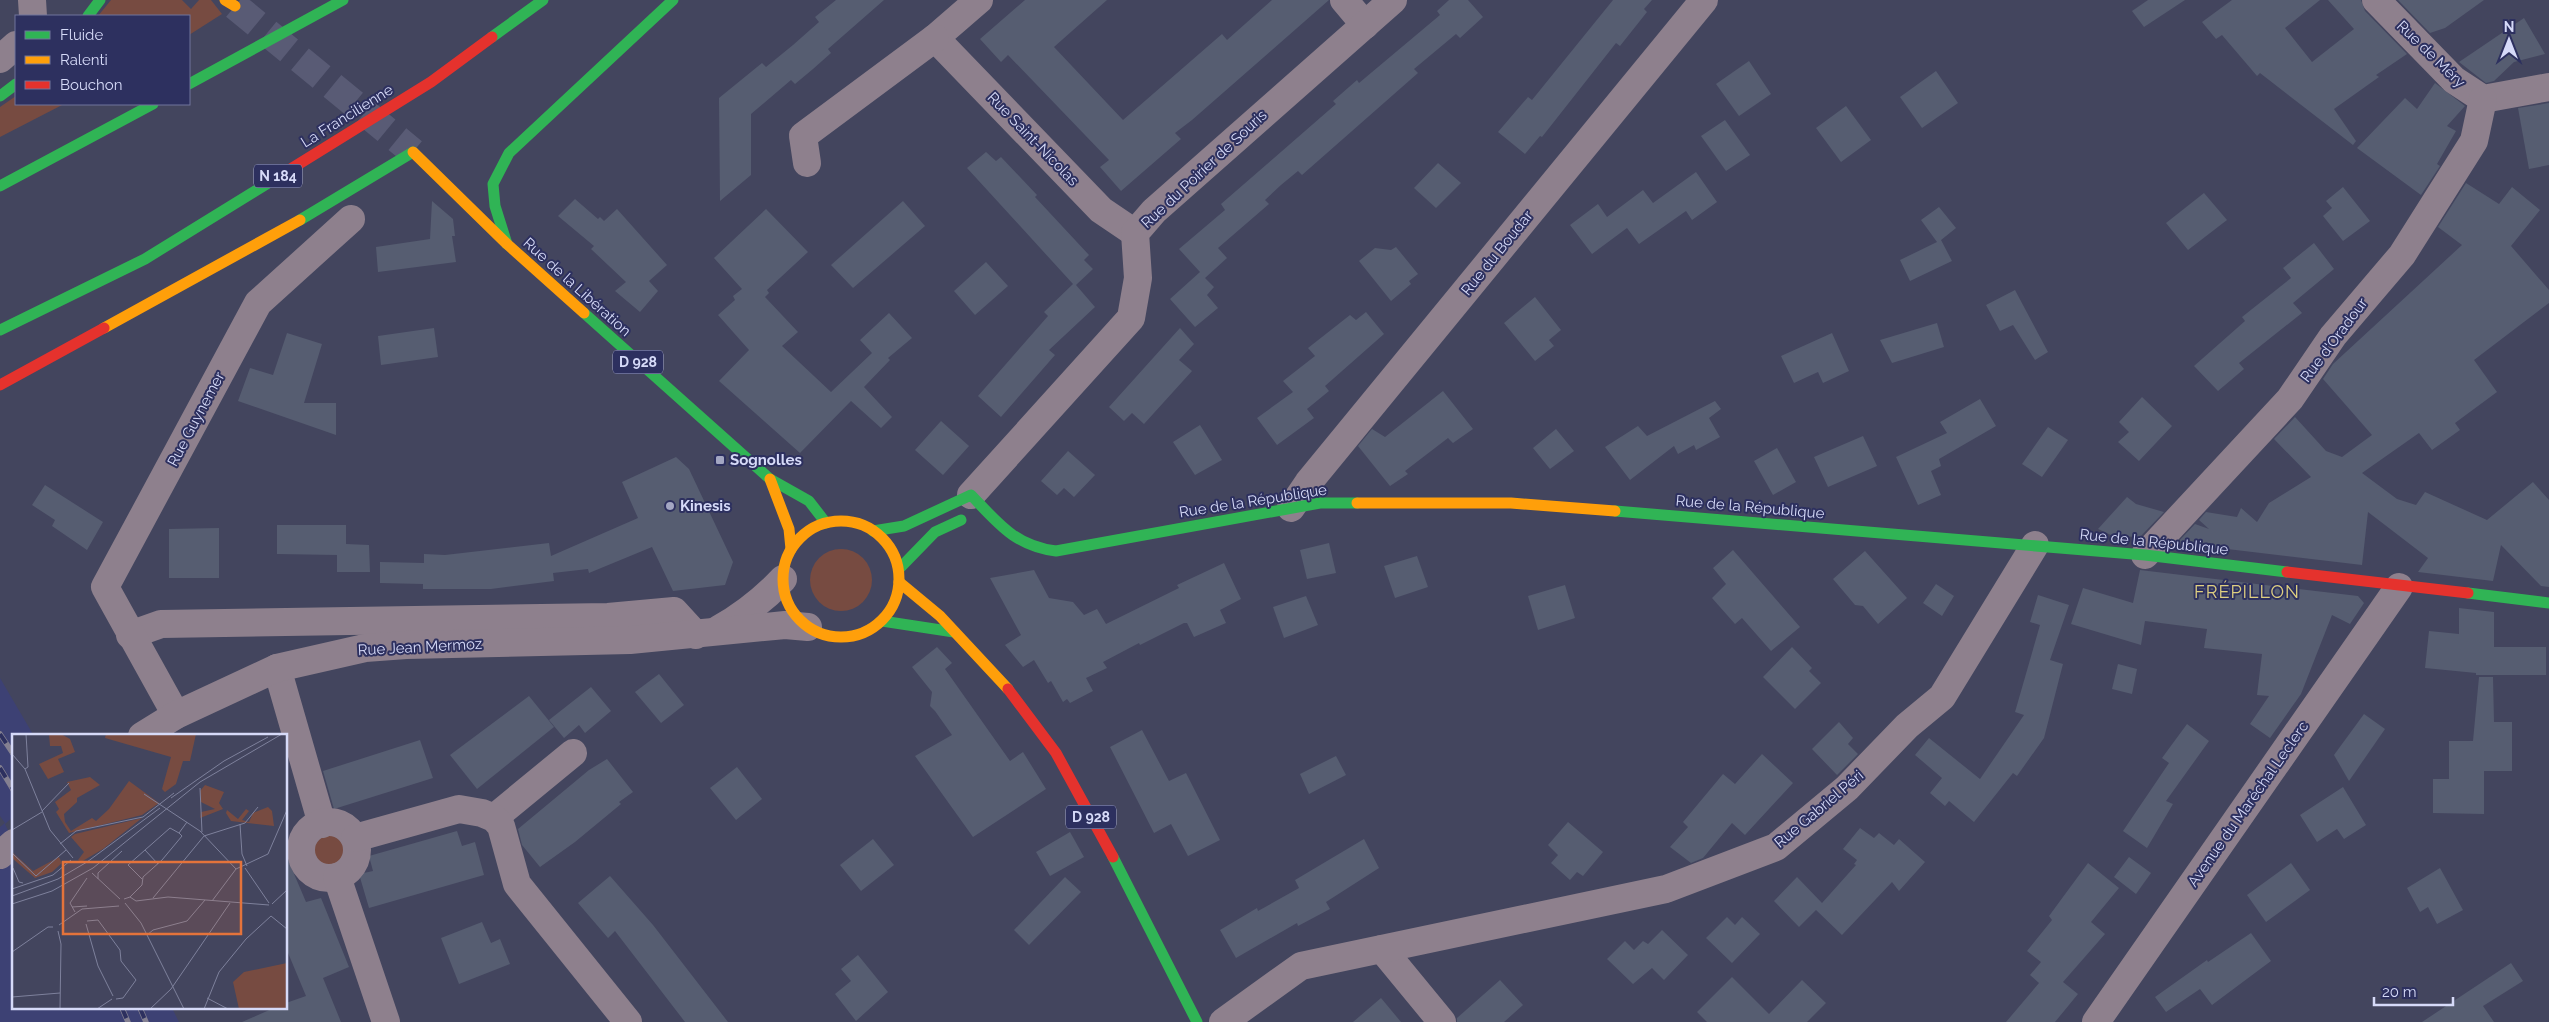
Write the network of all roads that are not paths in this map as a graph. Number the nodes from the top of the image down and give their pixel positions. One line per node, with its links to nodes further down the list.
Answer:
1 (32, 0): 11 (street)
2 (100, 0): 12 (main road)
3 (343, 0): 17 (main road)
4 (543, 0): 28 (main road, La Francilienne / N 184)
5 (672, 0): 27 (main road)
6 (979, 0): 14 (street)
7 (1344, 0): 13 (street)
8 (1393, 0): 13 (street, Rue du Poirier de Souris)
9 (1704, 0): 32 (street, Rue du Boudar)
10 (2376, 0): 21 (street, Rue de Méry)
11 (33, 15)
12 (89, 15)
13 (1365, 25): 26 (street, Rue du Poirier de Souris)
14 (935, 38): 23 (street); 26 (street, Rue Saint-Nicolas)
15 (15, 46): 16 (street)
16 (0, 59)
17 (190, 83)
18 (15, 85): 20 (main road)
19 (2549, 87): 21 (street)
20 (0, 96)
21 (2483, 99): 37 (street, Rue d'Oradour)
22 (151, 105): 24 (main road)
23 (807, 163)
24 (0, 186)
25 (350, 219): 47 (street, Rue Guynemer)
26 (1135, 233): 31 (street, Rue du Poirier de Souris)
27 (507, 244): 29 (main road, Rue de la Libération / D 928); 30 (main road, Rue de la Libération / D 928)
28 (0, 330)
29 (0, 385)
30 (770, 479): 33 (main road, Rue de la Libération / D 928); 36 (main road, Rue de la Libération)
31 (975, 508): 32 (main road, Rue de la République); 34 (main road, Rue du Poirier de Souris); 38 (main road, Rue du Poirier de Souris)
32 (1291, 508): 35 (main road, Rue de la République)
33 (826, 523): 34 (main road); 36 (main road)
34 (873, 531): 38 (main road)
35 (2035, 545): 37 (main road, Rue de la République); 59 (street, Rue Gabriel Péri)
36 (791, 549): 39 (main road)
37 (2145, 555): 41 (main road, Rue de la République)
38 (898, 569): 40 (main road)
39 (783, 579): 44 (main road); 46 (street, Rue Jean Mermoz)
40 (899, 582): 43 (main road); 45 (main road)
41 (2399, 587): 42 (main road, Rue de la République); 65 (street, Avenue du Maréchal Leclerc)
42 (2549, 603)
43 (882, 621): 44 (main road); 45 (main road)
44 (808, 627): 46 (street, Rue Jean Mermoz)
45 (954, 632): 62 (main road, D 928)
46 (705, 634): 47 (street, Rue Jean Mermoz); 48 (street, Rue Jean Mermoz)
47 (133, 640): 49 (street)
48 (277, 668): 49 (street, Rue Jean Mermoz); 53 (street)
49 (176, 715): 50 (street)
50 (145, 734)
51 (573, 753): 52 (street)
52 (494, 818): 54 (street); 61 (street)
53 (322, 824): 54 (street); 57 (street)
54 (355, 838): 58 (street)
55 (12, 845): 56 (street)
56 (0, 855)
57 (295, 865): 58 (street)
58 (337, 877): 60 (street)
59 (1382, 949): 63 (street, Rue Gabriel Péri); 64 (street)
60 (386, 1022)
61 (628, 1022)
62 (1197, 1022)
63 (1223, 1022)
64 (1442, 1022)
65 (2096, 1022)

